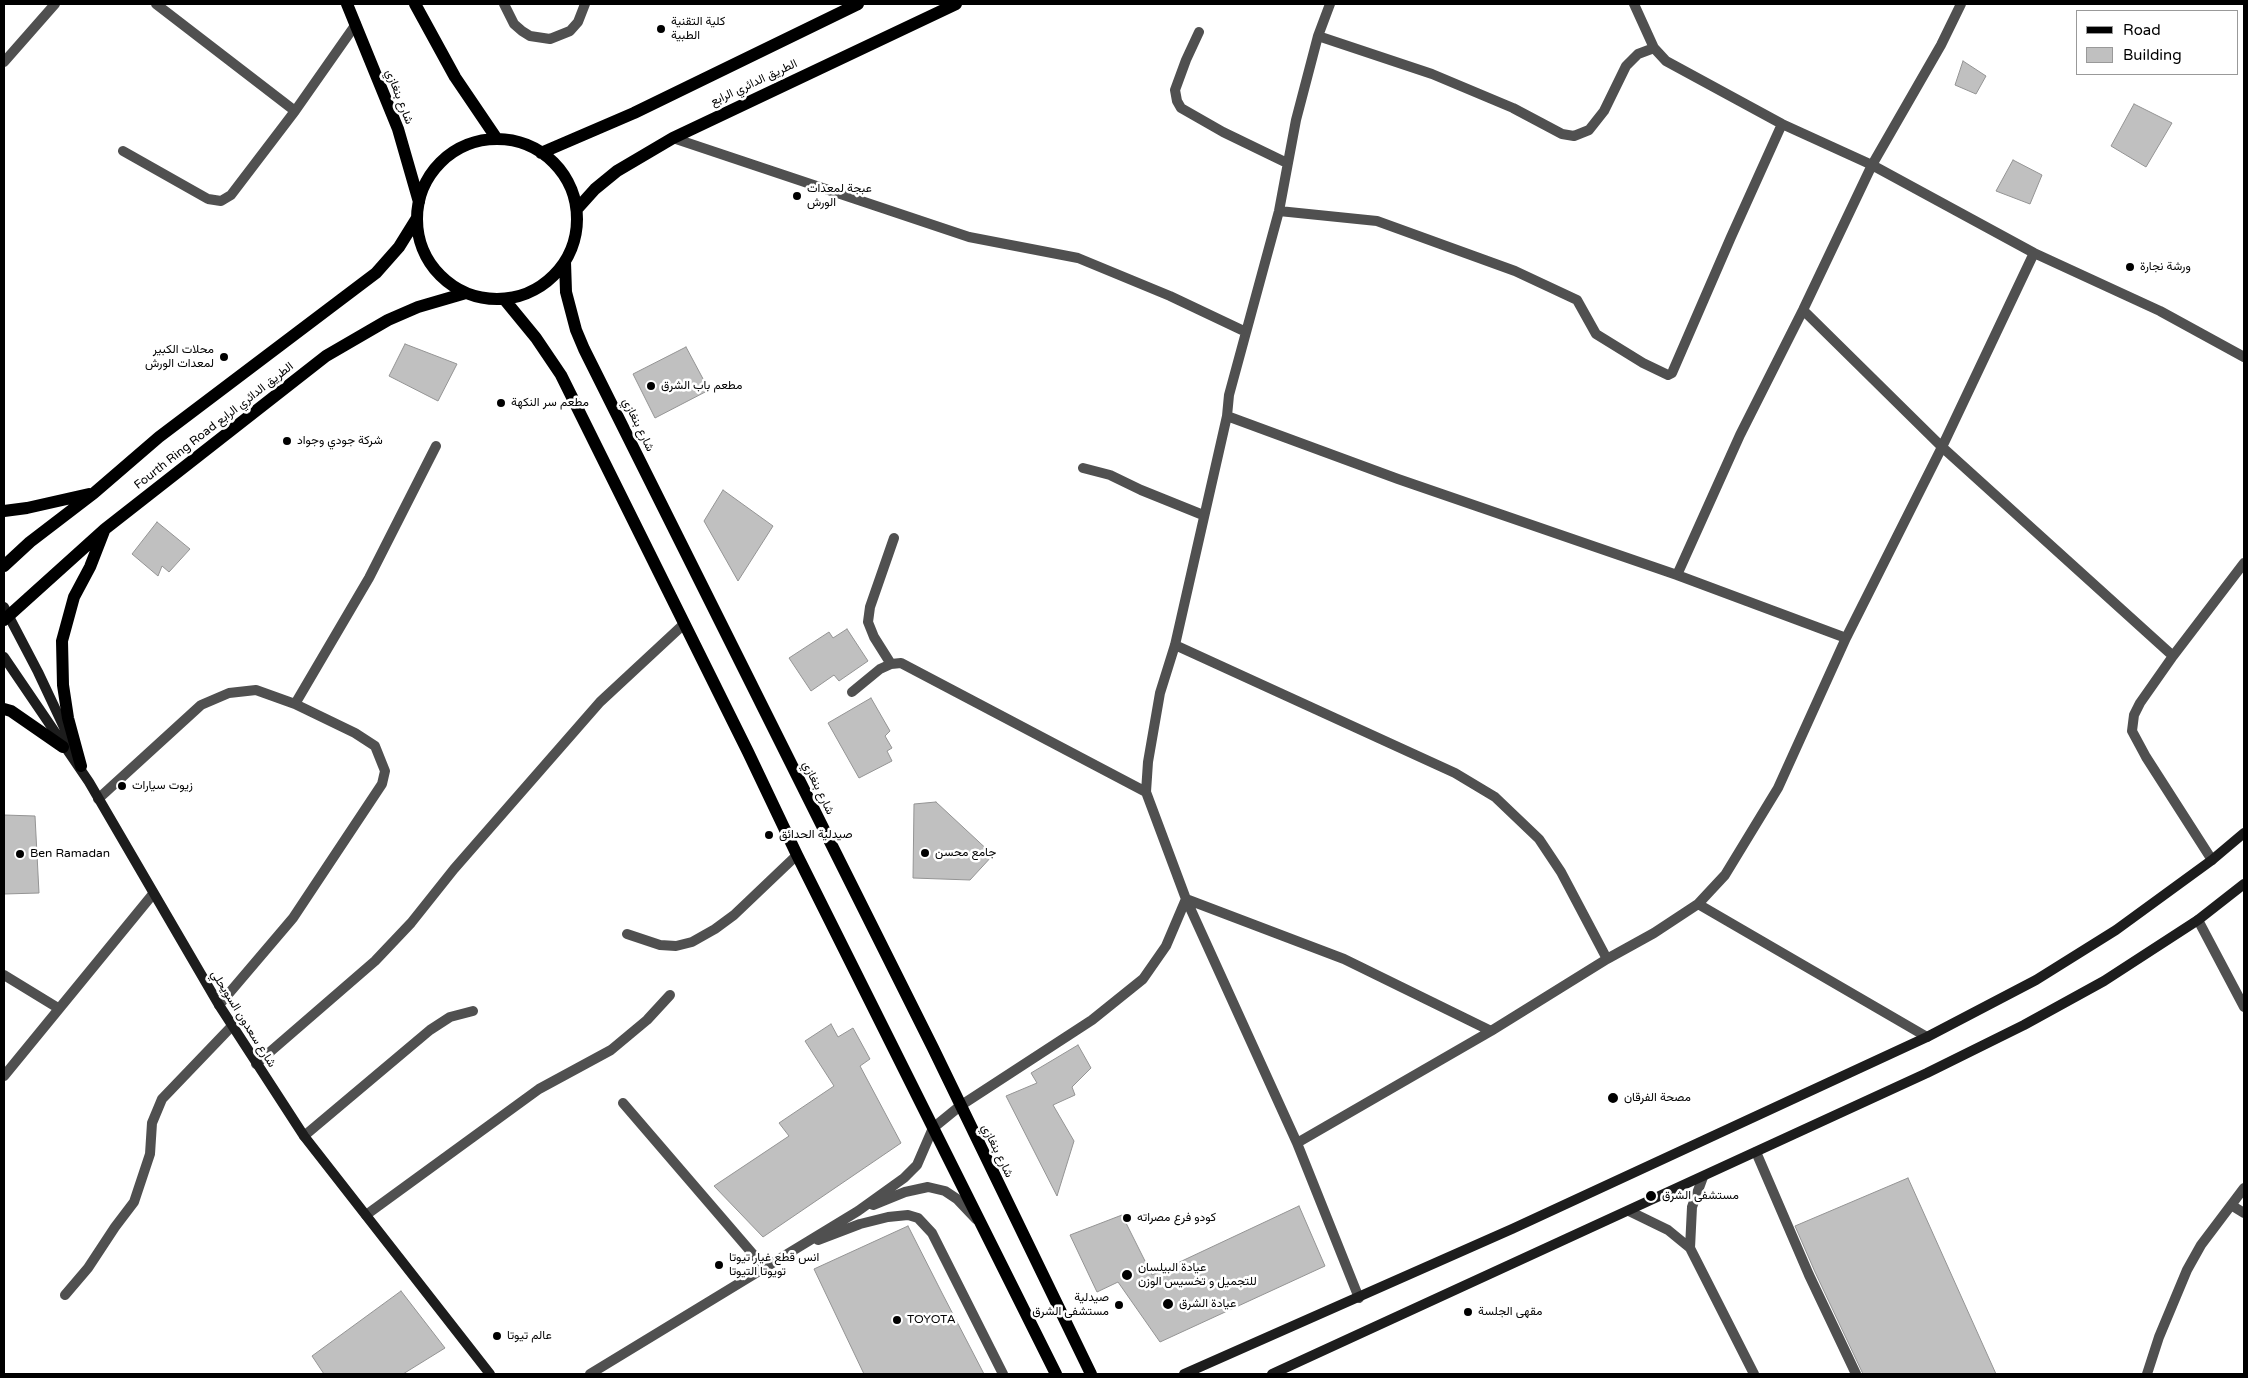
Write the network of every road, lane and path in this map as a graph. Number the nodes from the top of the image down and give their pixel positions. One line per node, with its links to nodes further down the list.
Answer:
1 (55, 4): 16 (street)
2 (156, 4): 17 (street)
3 (347, 4): 12 (main road, شارع بنغازي)
4 (415, 4): 20 (main road)
5 (504, 4): 6 (street)
6 (585, 4)
7 (858, 4): 22 (main road, الطريق الدائري الرابع)
8 (956, 4): 19 (main road, الطريق الدائري الرابع)
9 (1330, 4): 14 (street)
10 (1634, 4): 15 (street)
11 (1961, 4): 24 (street)
12 (356, 24): 17 (street); 25 (main road, شارع بنغازي)
13 (1199, 32): 23 (street)
14 (1318, 36): 15 (street); 23 (street)
15 (1654, 48): 18 (street)
16 (4, 62)
17 (295, 111): 21 (street)
18 (1782, 124): 24 (street); 27 (street)
19 (673, 138): 26 (main road, الطريق الدائري الرابع); 34 (street)
20 (497, 140): 22 (main road); 25 (main road)
21 (123, 150)
22 (541, 152): 26 (main road)
23 (1287, 164): 27 (street)
24 (1872, 165): 29 (street); 33 (street)
25 (419, 202): 28 (main road)
26 (577, 209): 30 (main road)
27 (1279, 211): 34 (street)
28 (417, 218): 31 (main road); 40 (main road, Fourth Ring Road الطريق الدائري الرابع)
29 (2034, 253): 35 (street); 38 (street)
30 (565, 262): 32 (main road); 85 (main road, شارع بنغازي)
31 (466, 293): 32 (main road); 43 (main road, Fourth Ring Road الطريق الدائري الرابع)
32 (504, 299): 49 (main road)
33 (1803, 310): 38 (street); 47 (street)
34 (1246, 332): 36 (street)
35 (2244, 357)
36 (1227, 416): 42 (street); 47 (street)
37 (436, 446): 56 (street)
38 (1942, 447): 50 (street); 52 (street)
39 (1083, 468): 42 (street)
40 (94, 493): 41 (main road); 46 (main road, Fourth Ring Road الطريق الدائري الرابع)
41 (4, 511)
42 (1203, 515): 51 (street)
43 (105, 529): 48 (main road, Fourth Ring Road الطريق الدائري الرابع); 59 (main road)
44 (894, 538): 54 (street)
45 (2244, 563): 52 (street)
46 (4, 566)
47 (1677, 575): 50 (street)
48 (5, 614): 59 (main road)
49 (684, 624): 64 (main road); 82 (street)
50 (1846, 638): 69 (street)
51 (1175, 645): 61 (street); 72 (street)
52 (2173, 656): 65 (street)
53 (4, 657): 58 (main road, شارع سعدون السويحلي)
54 (891, 664): 55 (street); 61 (street)
55 (852, 692)
56 (295, 704): 62 (street); 75 (street)
57 (4, 709): 58 (main road)
58 (63, 747): 60 (main road, شارع سعدون السويحلي)
59 (81, 766): 60 (main road)
60 (89, 782): 62 (main road, شارع سعدون السويحلي)
61 (1146, 792): 68 (street)
62 (98, 798): 67 (main road, شارع سعدون السويحلي)
63 (2244, 832): 65 (main road)
64 (797, 855): 71 (street); 86 (main road)
65 (2212, 860): 81 (main road)
66 (2244, 884): 70 (main road)
67 (153, 894): 75 (main road, شارع سعدون السويحلي); 77 (street)
68 (1186, 899): 80 (street); 85 (street); 88 (street)
69 (1698, 904): 72 (street); 81 (street)
70 (2198, 920): 76 (street); 89 (main road)
71 (626, 934)
72 (1607, 959): 80 (street)
73 (4, 975): 77 (street)
74 (670, 996): 96 (street)
75 (219, 1005): 79 (main road, شارع سعدون السويحلي)
76 (2244, 1007)
77 (58, 1008): 83 (street)
78 (472, 1011): 87 (street)
79 (232, 1026): 82 (main road, شارع سعدون السويحلي); 101 (street)
80 (1490, 1031): 88 (street)
81 (1926, 1038): 102 (main road)
82 (256, 1064): 87 (main road, شارع سعدون السويحلي)
83 (4, 1076)
84 (623, 1103): 100 (street)
85 (960, 1106): 86 (street); 107 (main road, شارع بنغازي)
86 (933, 1128): 93 (street); 97 (main road)
87 (304, 1136): 96 (main road, شارع سعدون السويحلي)
88 (1297, 1143): 102 (street)
89 (1756, 1152): 90 (main road); 111 (street)
90 (1703, 1177): 94 (main road); 98 (street)
91 (2244, 1188): 92 (street)
92 (2231, 1205): 95 (street); 112 (street)
93 (858, 1211): 97 (street); 99 (street)
94 (1629, 1212): 98 (street); 109 (main road)
95 (2244, 1213)
96 (366, 1215): 103 (main road, شارع سعدون السويحلي)
97 (982, 1226): 106 (main road)
98 (1690, 1248): 110 (street)
99 (789, 1251): 100 (street); 105 (street)
100 (764, 1267): 104 (street)
101 (65, 1294)
102 (1359, 1298): 108 (main road)
103 (490, 1374)
104 (590, 1374)
105 (1003, 1374)
106 (1056, 1374)
107 (1091, 1374)
108 (1184, 1374)
109 (1272, 1374)
110 (1754, 1374)
111 (1856, 1374)
112 (2147, 1374)

